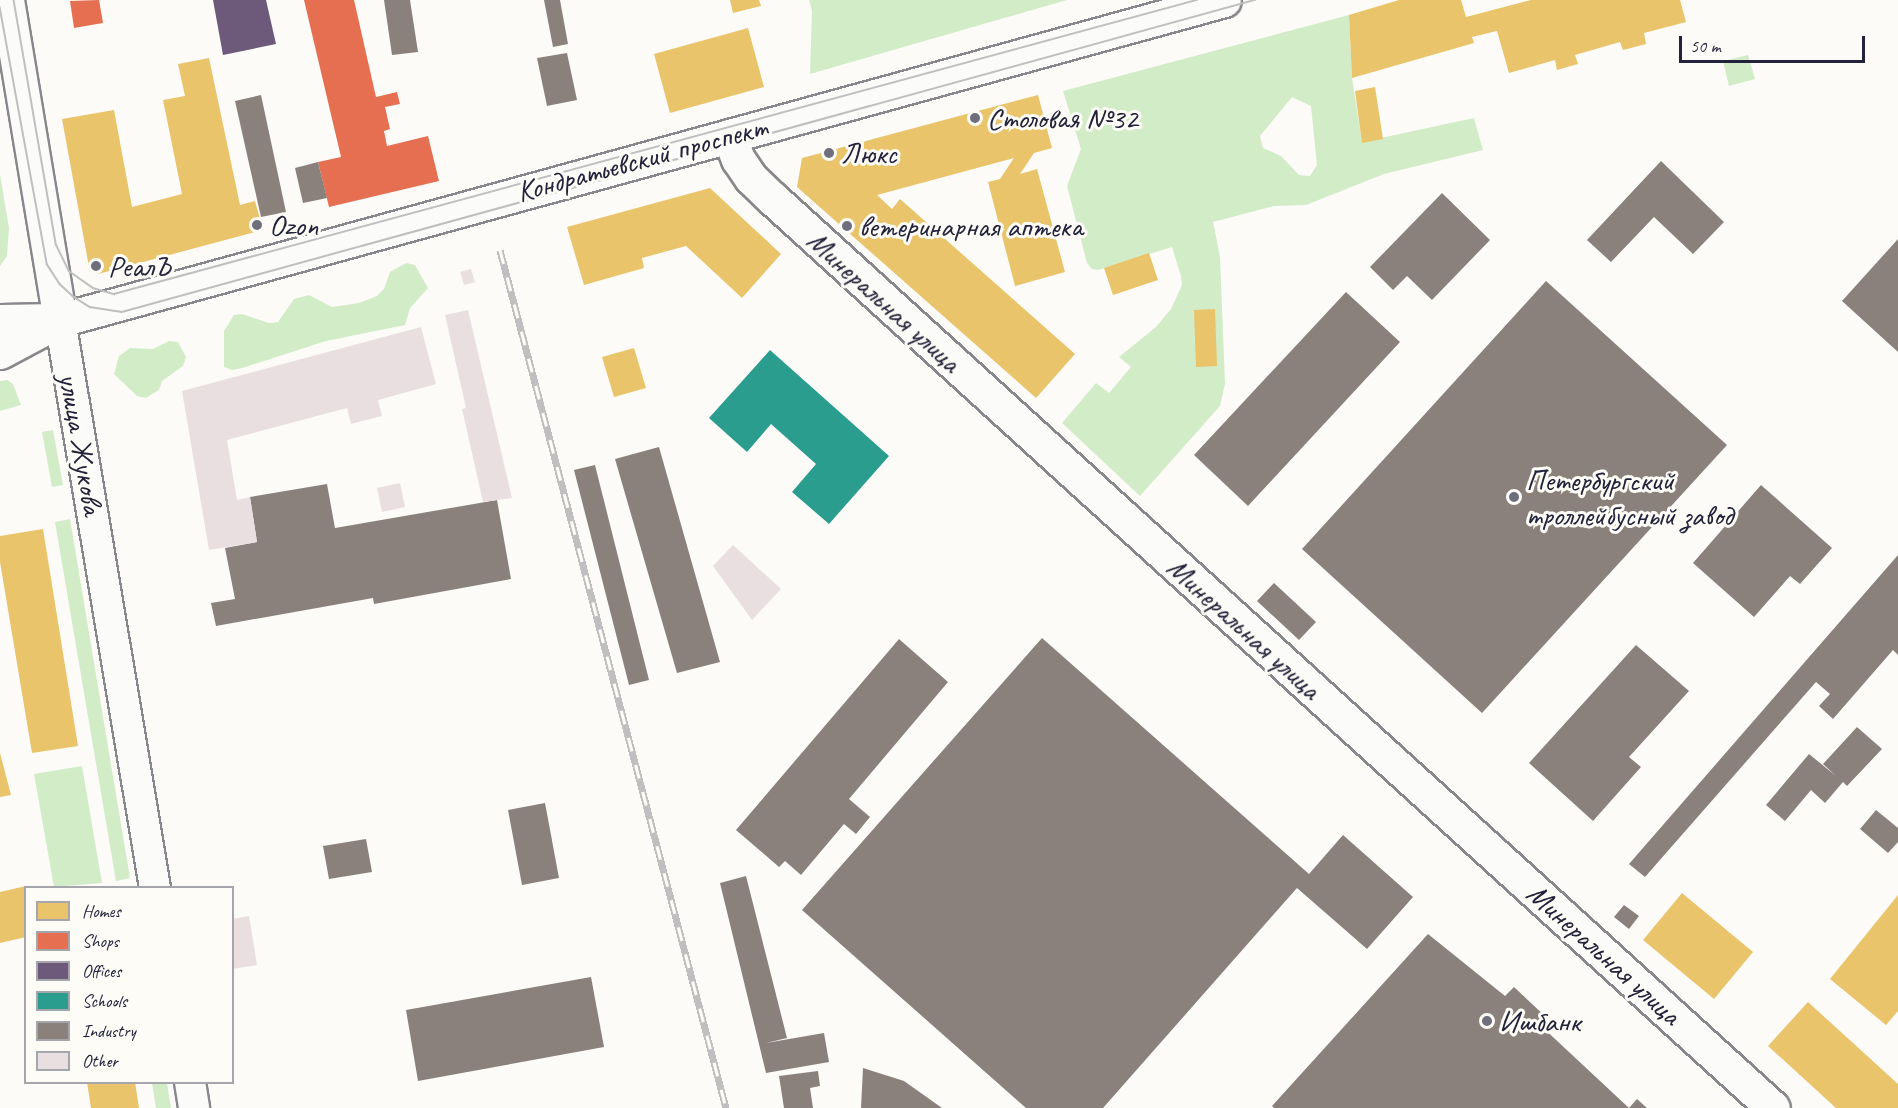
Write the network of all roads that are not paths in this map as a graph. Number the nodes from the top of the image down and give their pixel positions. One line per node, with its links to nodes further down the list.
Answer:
1 (7, 0): 4 (street, улица Жукова)
2 (1224, 0): 3 (street, Кондратьевский проспект)
3 (729, 136): 4 (street, Кондратьевский проспект); 10 (street, Минеральная улица)
4 (60, 320): 5 (street, Кондратьевский проспект); 6 (street, Кондратьевский проспект); 7 (street, улица Жукова)
5 (0, 321)
6 (0, 352)
7 (155, 886)
8 (190, 1084): 9 (street)
9 (194, 1108)
10 (1773, 1108)

